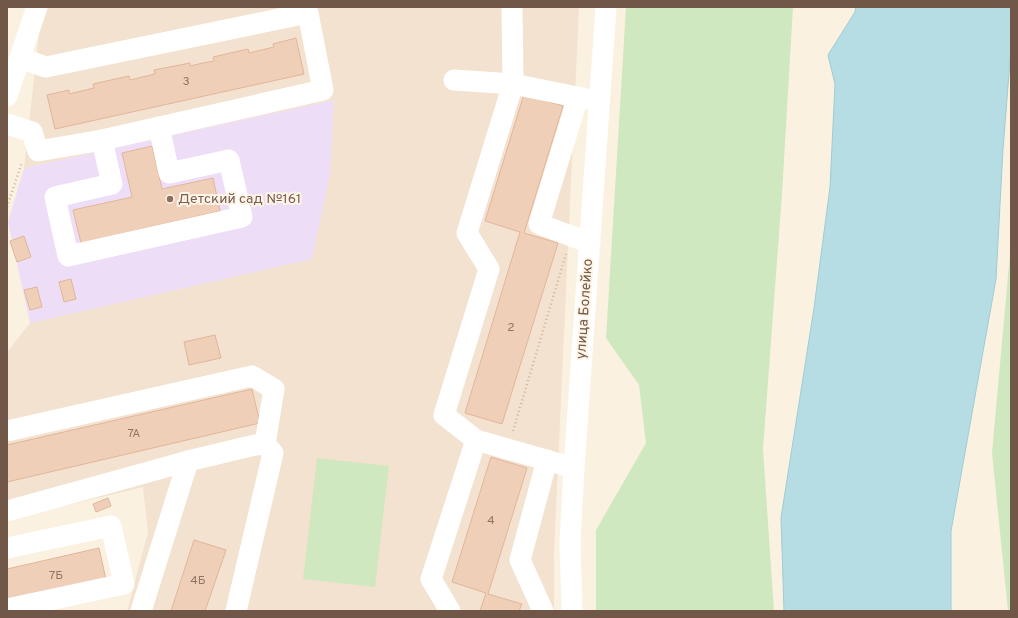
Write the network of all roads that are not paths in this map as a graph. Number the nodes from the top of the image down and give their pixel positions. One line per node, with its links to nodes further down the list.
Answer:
1 (37, 7): 5 (street)
2 (512, 7): 7 (street)
3 (606, 7): 10 (street, улица Болейко)
4 (308, 10): 5 (street); 12 (street)
5 (20, 58): 8 (street)
6 (454, 80): 7 (street)
7 (513, 84): 9 (street); 16 (street)
8 (7, 96)
9 (578, 97): 10 (street); 14 (street)
10 (599, 101): 14 (street, улица Болейко)
11 (7, 124): 13 (street)
12 (159, 127): 13 (street); 13 (street)
13 (102, 140)
14 (580, 240): 20 (street, улица Болейко)
15 (7, 431): 17 (street)
16 (476, 440): 18 (street); 26 (street)
17 (265, 444): 19 (street); 24 (street)
18 (547, 460): 20 (street); 27 (street)
19 (188, 461): 21 (street); 25 (street)
20 (574, 468): 28 (street, улица Болейко)
21 (7, 511)
22 (7, 548): 23 (street)
23 (7, 609)
24 (242, 610)
25 (141, 611)
26 (450, 611)
27 (543, 611)
28 (572, 611)

